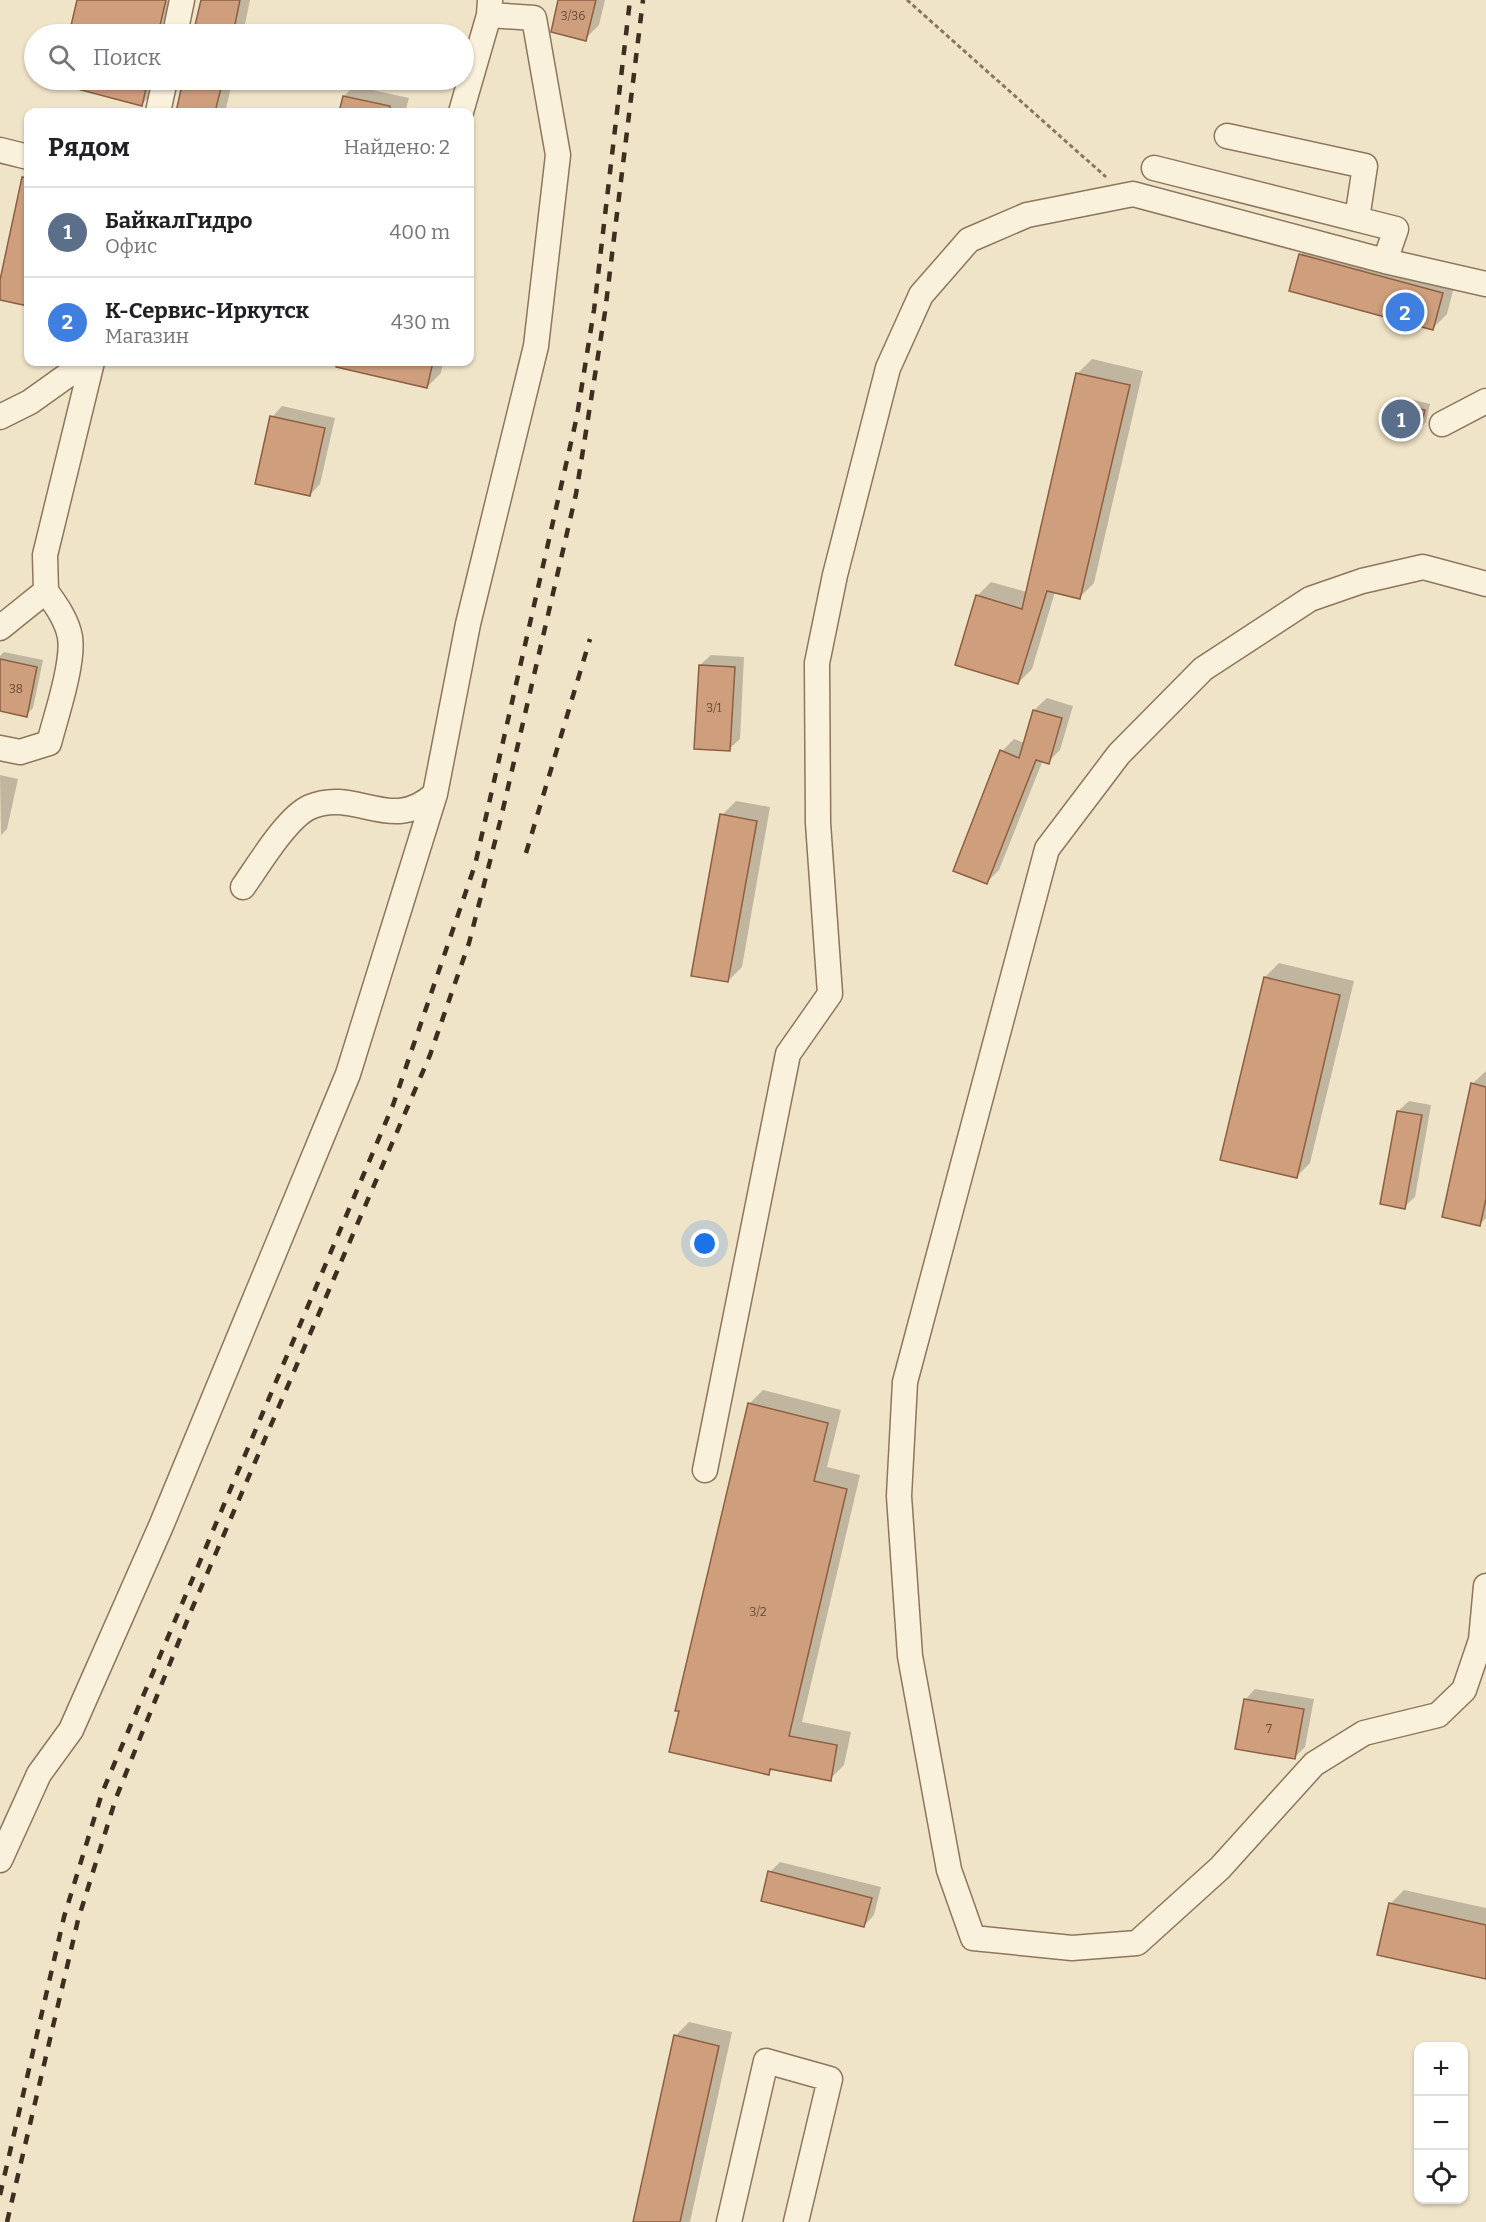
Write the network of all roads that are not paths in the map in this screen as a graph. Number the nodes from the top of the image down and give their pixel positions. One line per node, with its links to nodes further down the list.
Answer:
1 (182, 0): 4 (street)
2 (489, 7): 3 (street); 5 (street)
3 (536, 9): 26 (street)
4 (177, 24)
5 (474, 63)
6 (163, 90): 8 (street)
7 (467, 90): 9 (street)
8 (159, 108)
9 (462, 108)
10 (1227, 136): 14 (street)
11 (0, 150): 12 (street)
12 (24, 156)
13 (1154, 168): 14 (street)
14 (1357, 219): 15 (street)
15 (1385, 261): 16 (street); 28 (street)
16 (1486, 284)
17 (80, 366): 20 (street)
18 (91, 366): 23 (street)
19 (1486, 401): 21 (street)
20 (0, 417)
21 (1442, 424)
22 (1486, 584): 29 (street)
23 (46, 591): 24 (street); 25 (street)
24 (0, 628)
25 (0, 748)
26 (435, 794): 27 (street); 30 (street)
27 (243, 887)
28 (705, 1470)
29 (1486, 1586)
30 (0, 1860)
31 (729, 2222): 32 (street)
32 (796, 2222)

